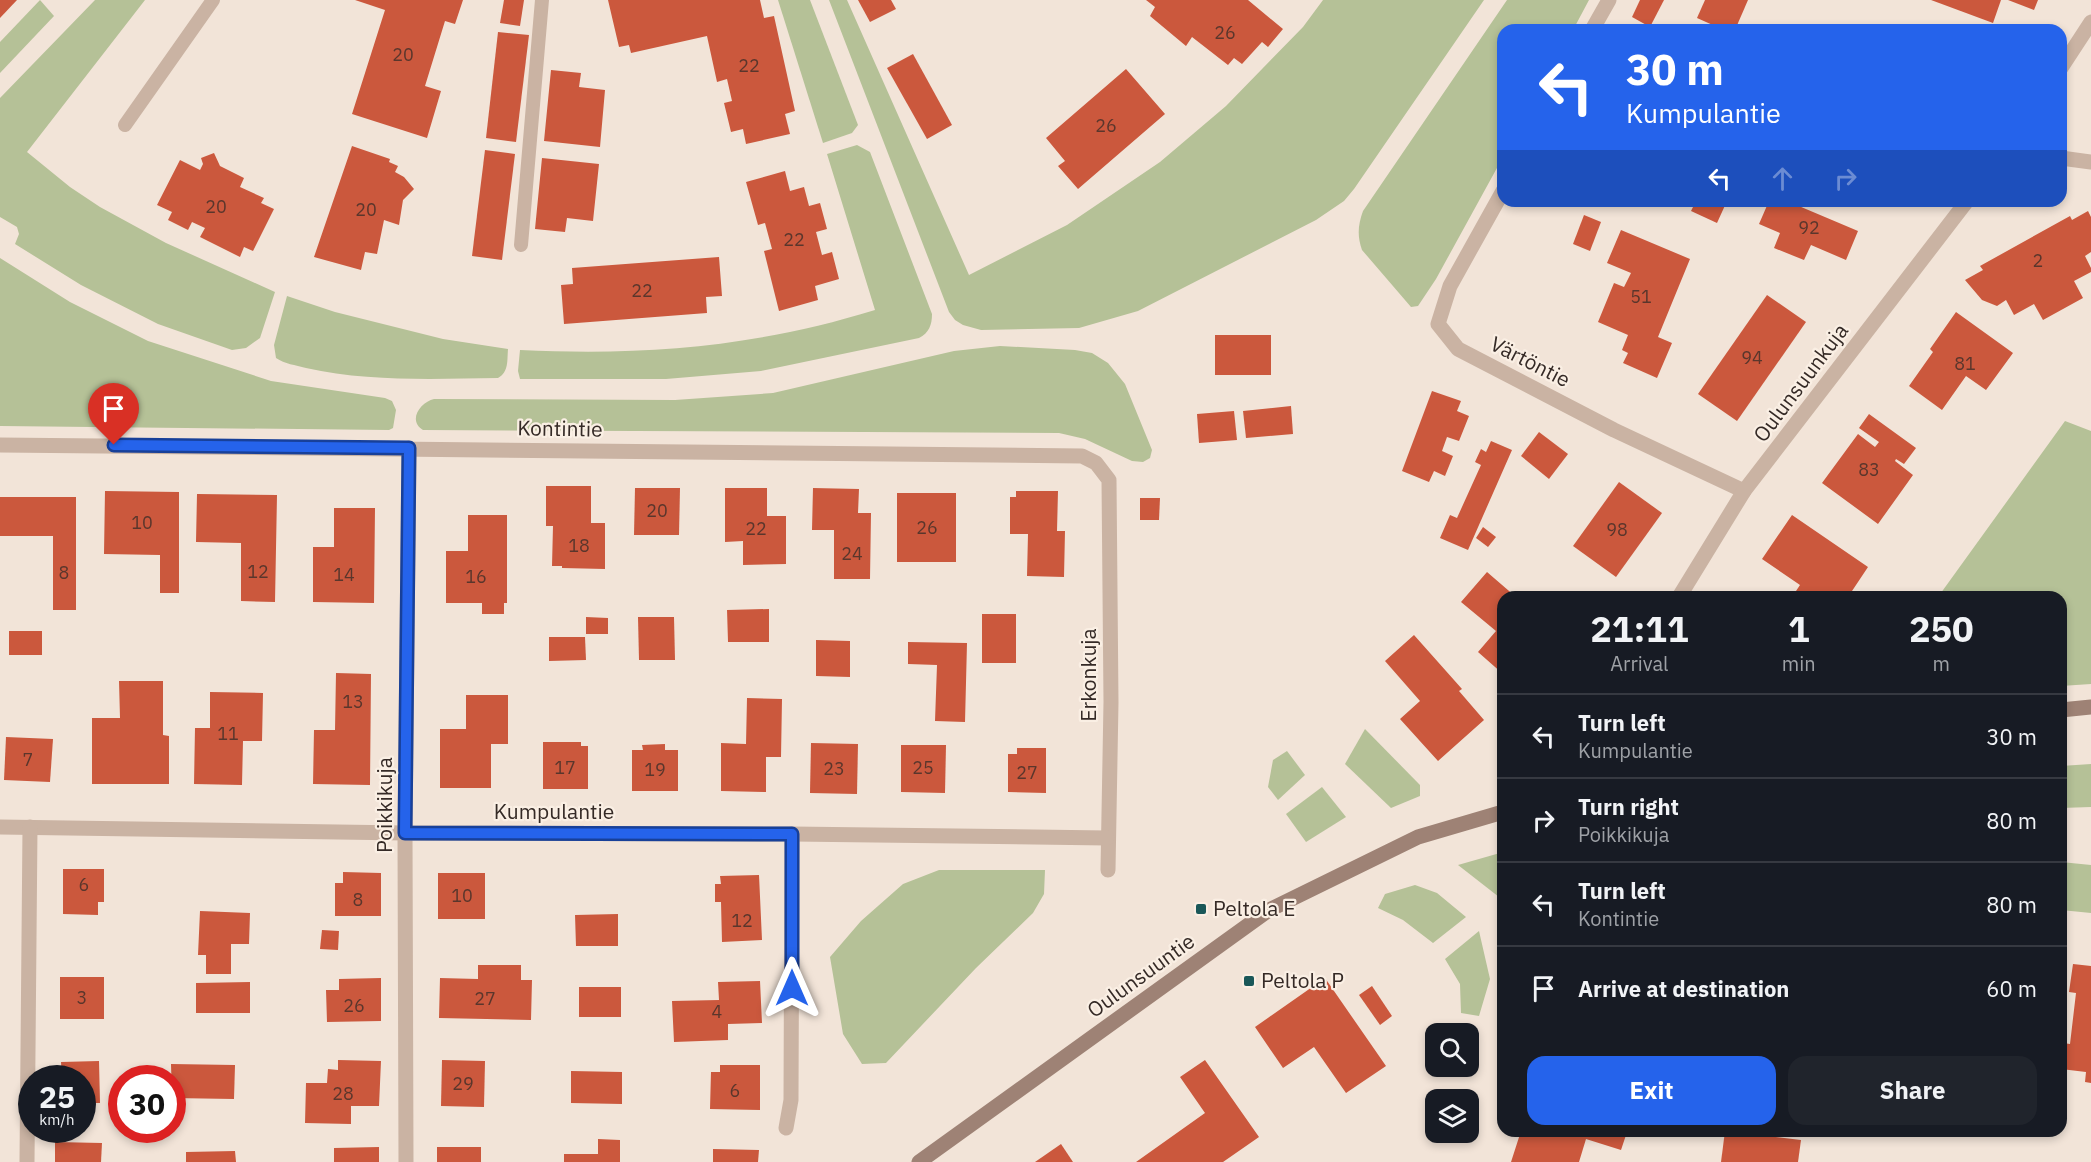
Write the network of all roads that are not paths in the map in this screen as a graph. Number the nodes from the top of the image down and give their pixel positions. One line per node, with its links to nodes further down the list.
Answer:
1 (213, 0): 7 (lane)
2 (542, 0): 12 (lane)
3 (1609, 0): 5 (street)
4 (2091, 22): 6 (street)
5 (1595, 24)
6 (2067, 59)
7 (125, 126)
8 (2067, 159): 9 (street)
9 (2091, 162)
10 (1497, 202): 16 (street, Värtöntie)
11 (1962, 207): 16 (street, Oulunsuunkuja)
12 (521, 245)
13 (0, 445): 14 (street, Kontintie)
14 (409, 448): 15 (street, Kontintie); 23 (street, Poikkikuja)
15 (1109, 480): 25 (street, Erkonkuja)
16 (1744, 491): 17 (street, Oulunsuunkuja)
17 (1683, 591)
18 (2091, 707): 19 (main road)
19 (2067, 709)
20 (1497, 814): 30 (main road, Oulunsuuntie)
21 (0, 827): 22 (street, Kumpulantie)
22 (30, 827): 23 (street, Kumpulantie); 28 (street)
23 (405, 833): 24 (street, Kumpulantie); 29 (street, Poikkikuja)
24 (792, 834): 25 (street, Kumpulantie); 27 (street)
25 (1107, 838): 26 (street, Erkonkuja)
26 (1108, 870)
27 (786, 1128)
28 (27, 1162)
29 (406, 1162)
30 (919, 1162)

